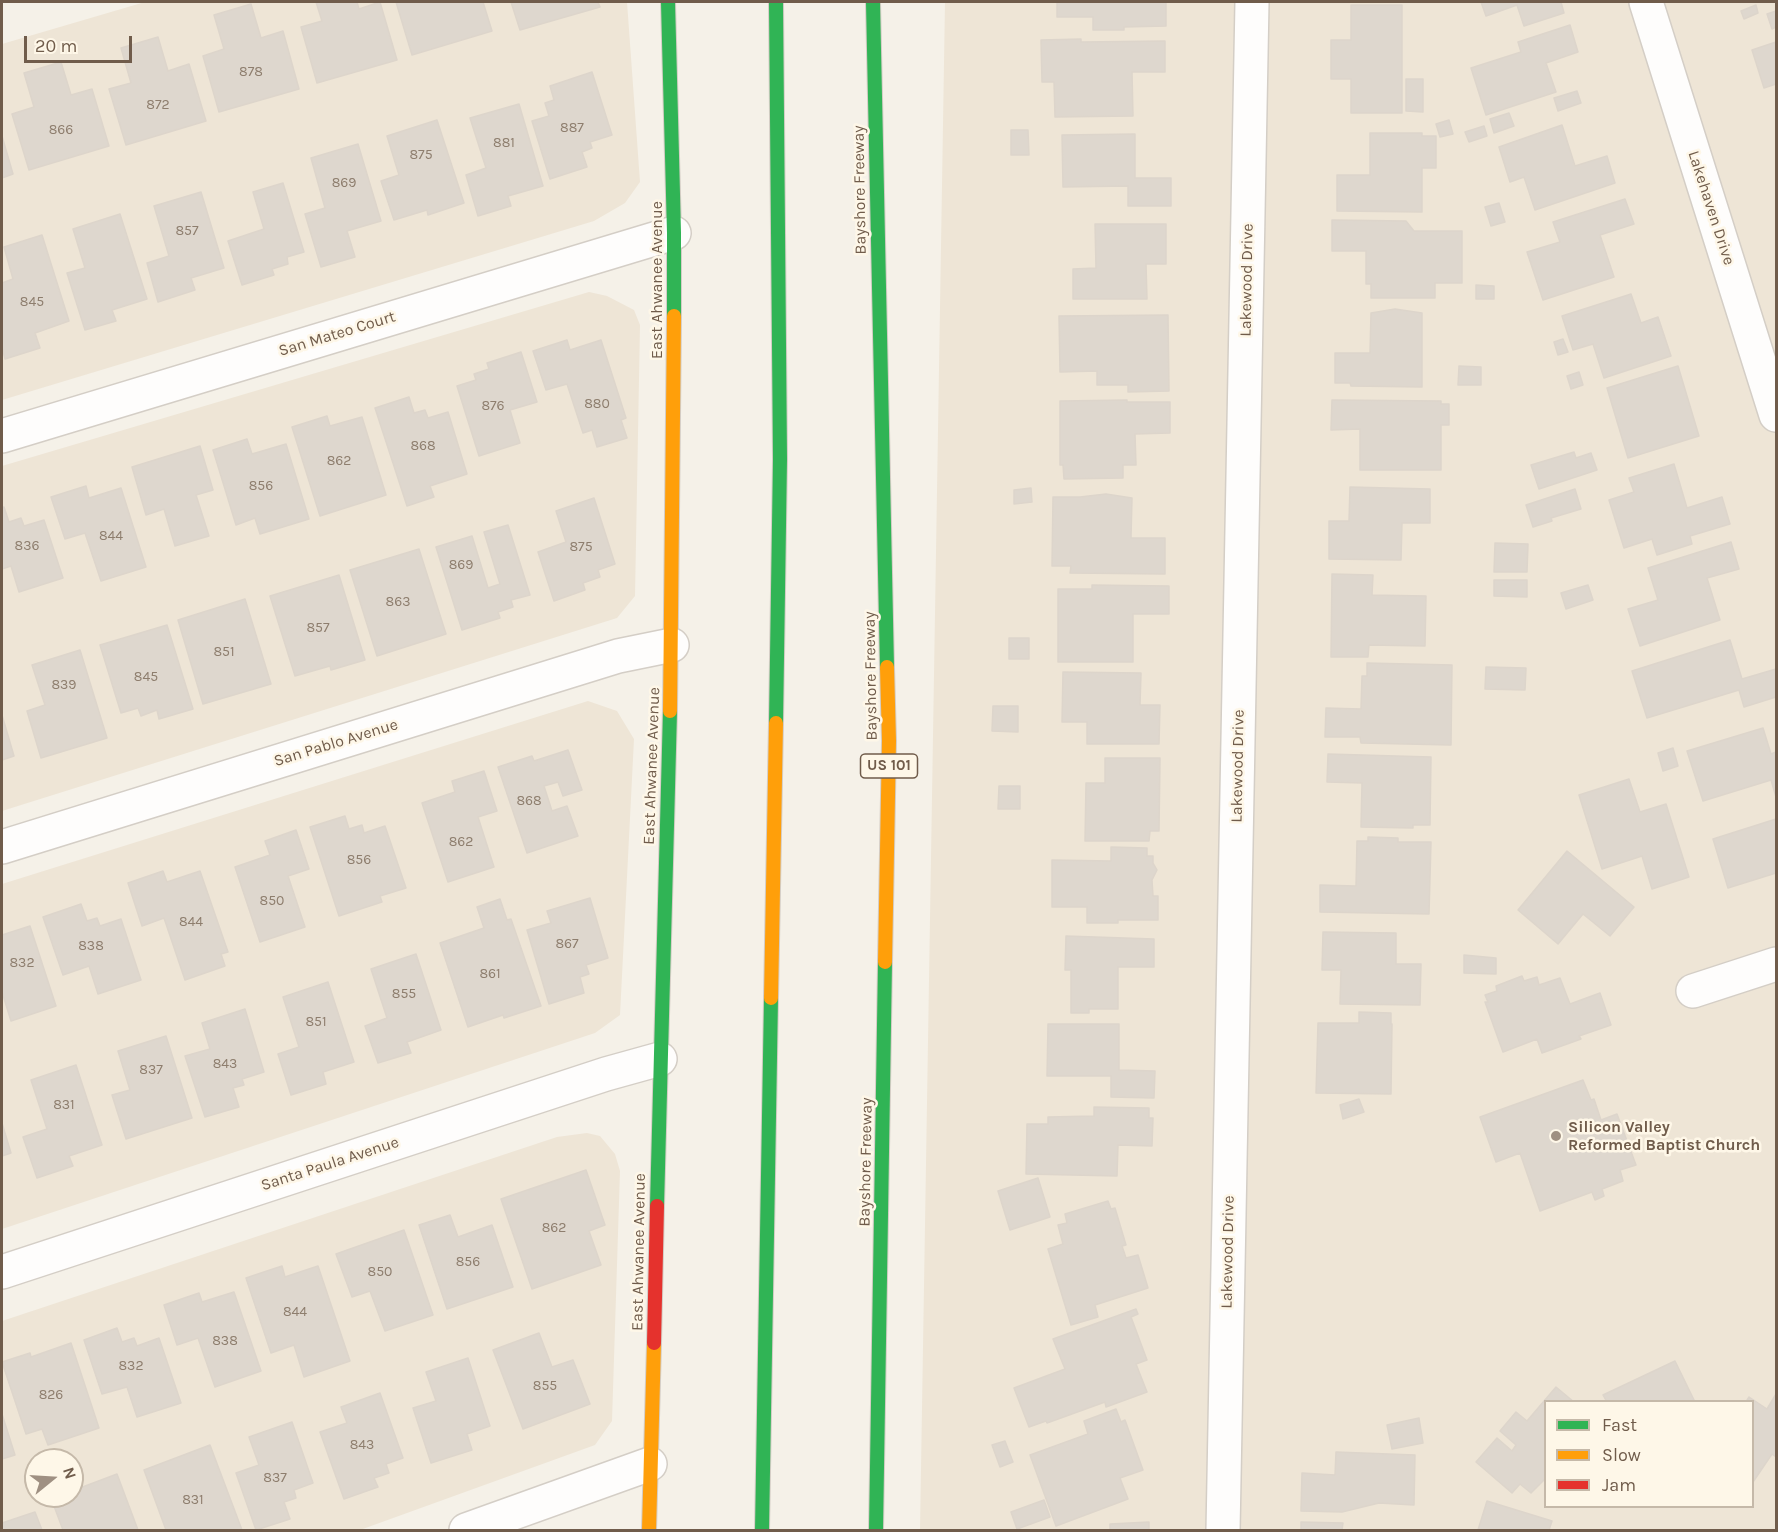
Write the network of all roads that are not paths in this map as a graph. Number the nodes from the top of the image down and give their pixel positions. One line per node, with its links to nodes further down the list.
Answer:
1 (668, 2): 6 (main road, East Ahwanee Avenue)
2 (776, 2): 18 (main road)
3 (873, 2): 19 (main road, Bayshore Freeway / US 101)
4 (1252, 2): 20 (street, Lakewood Drive)
5 (1646, 2): 7 (street, Lakehaven Drive)
6 (674, 233): 8 (street, San Mateo Court); 9 (main road, East Ahwanee Avenue)
7 (1776, 415)
8 (2, 436)
9 (672, 645): 10 (street, San Pablo Avenue); 13 (main road, East Ahwanee Avenue)
10 (2, 847)
11 (1776, 964): 12 (street)
12 (1693, 991)
13 (660, 1059): 14 (street, Santa Paula Avenue); 15 (main road, East Ahwanee Avenue)
14 (2, 1272)
15 (650, 1464): 16 (street); 17 (main road, East Ahwanee Avenue)
16 (466, 1530)
17 (649, 1530)
18 (762, 1530)
19 (876, 1530)
20 (1223, 1530)

